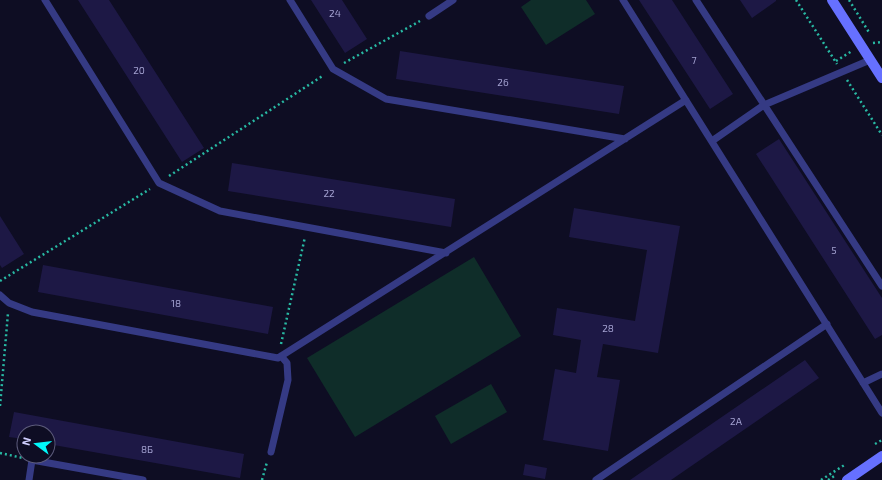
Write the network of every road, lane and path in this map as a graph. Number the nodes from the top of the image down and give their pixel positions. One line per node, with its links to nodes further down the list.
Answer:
1 (45, 0): 17 (lane)
2 (290, 0): 11 (lane)
3 (453, 0): 8 (lane)
4 (623, 0): 13 (lane)
5 (696, 0): 14 (lane)
6 (832, 0): 10 (main road)
7 (849, 0): 9 (path)
8 (429, 16): 11 (path)
9 (879, 48)
10 (870, 60): 12 (main road); 14 (lane)
11 (333, 69): 15 (lane); 17 (path)
12 (882, 78)
13 (686, 100): 15 (lane); 16 (lane)
14 (764, 105): 16 (lane); 21 (lane)
15 (625, 139): 19 (lane)
16 (712, 141): 24 (lane)
17 (159, 183): 18 (lane); 20 (path)
18 (307, 228): 19 (lane); 25 (path)
19 (446, 253): 25 (lane)
20 (0, 281)
21 (882, 286)
22 (0, 295): 23 (lane)
23 (9, 303): 25 (lane); 28 (path)
24 (827, 324): 27 (lane); 39 (lane)
25 (280, 357): 30 (lane)
26 (882, 374): 27 (lane)
27 (863, 383): 29 (lane)
28 (0, 406)
29 (882, 413)
30 (271, 452): 38 (path)
31 (0, 453): 32 (path)
32 (16, 456)
33 (882, 456): 40 (main road)
34 (31, 464): 36 (lane)
35 (54, 464): 37 (lane)
36 (29, 480)
37 (143, 480)
38 (262, 480)
39 (596, 480)
40 (847, 480)

